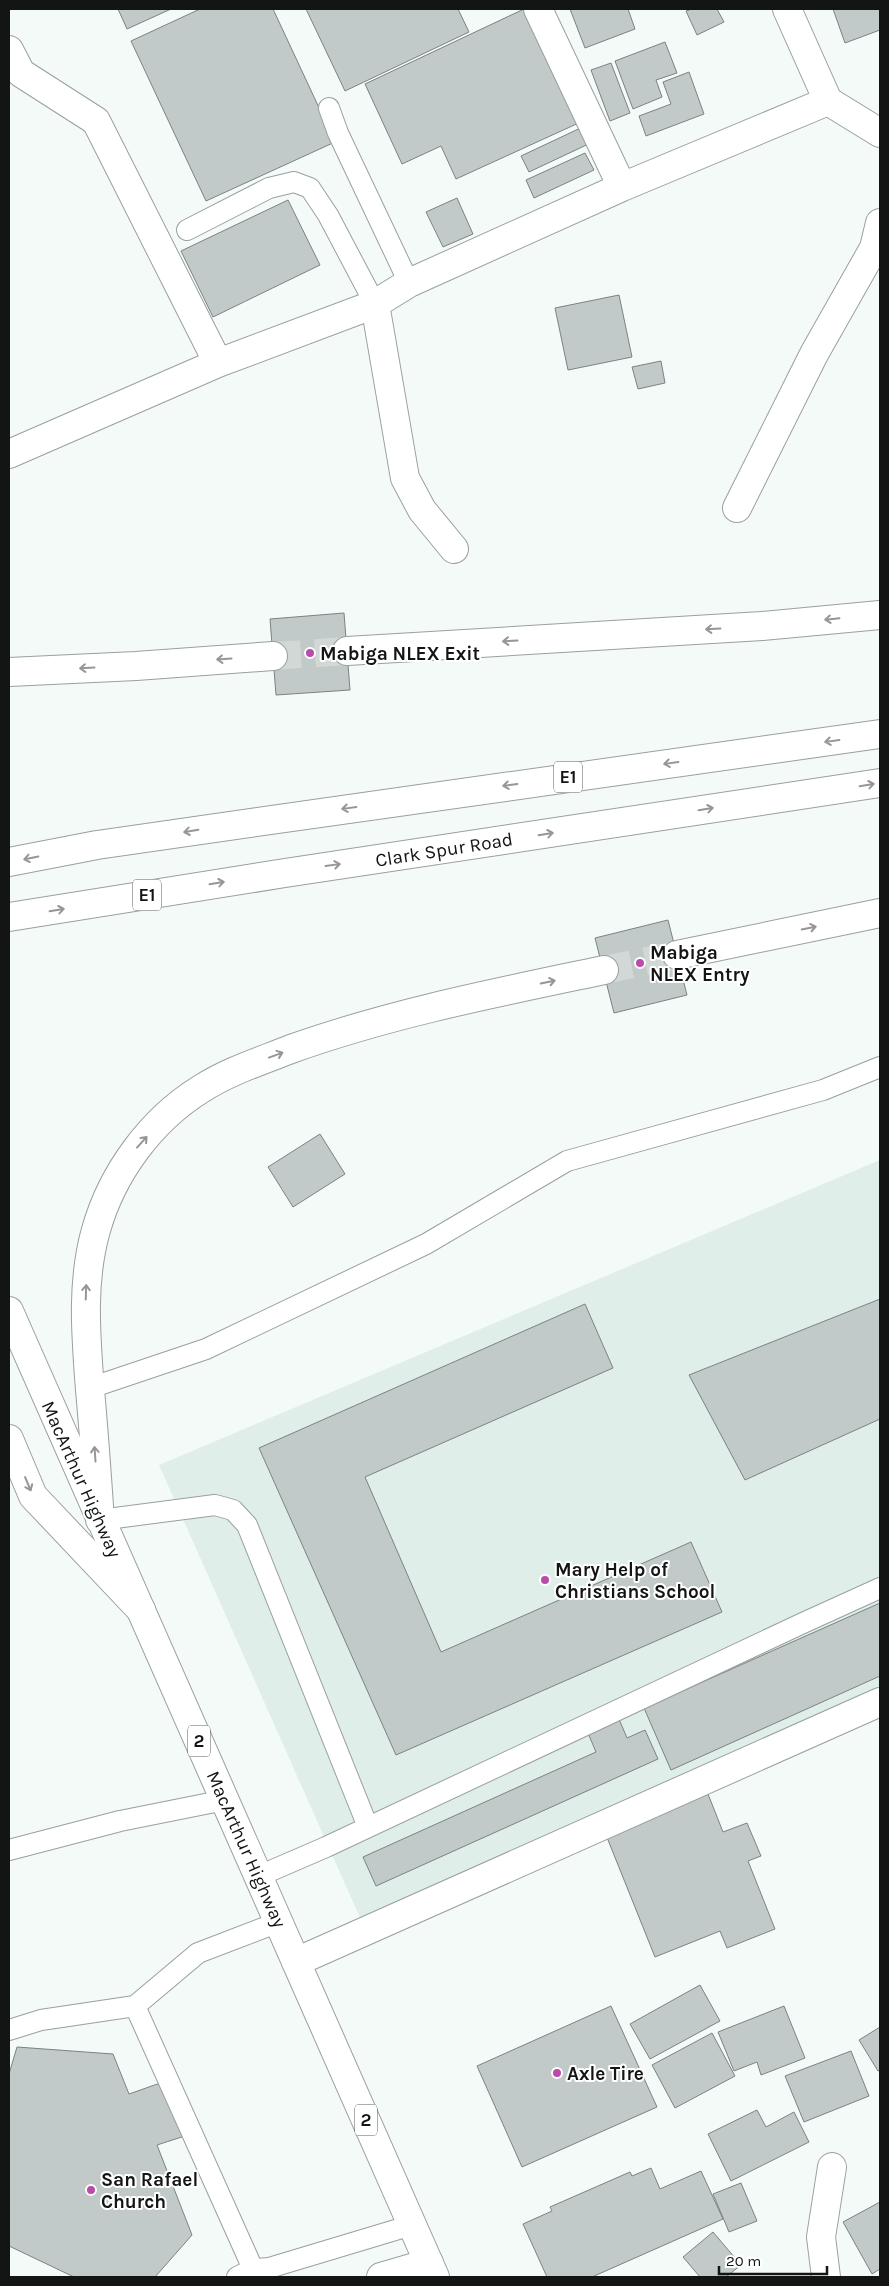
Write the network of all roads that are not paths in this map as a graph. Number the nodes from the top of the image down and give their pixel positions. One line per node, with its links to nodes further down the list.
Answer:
1 (538, 9): 7 (main road)
2 (786, 9): 4 (main road)
3 (13, 67): 12 (main road)
4 (828, 101): 6 (main road); 7 (main road)
5 (329, 108): 10 (lane)
6 (880, 133)
7 (622, 187): 10 (main road)
8 (880, 223): 14 (main road)
9 (187, 230): 11 (lane)
10 (409, 284): 11 (main road)
11 (375, 304): 12 (main road); 15 (main road)
12 (218, 363): 13 (main road)
13 (9, 454)
14 (738, 508)
15 (454, 548)
16 (880, 615): 17 (main road, one-way to 17)
17 (347, 651)
18 (273, 656): 19 (main road, one-way to 19)
19 (9, 672)
20 (880, 734): 22 (main road, E1, one-way to 22)
21 (880, 783): 24 (main road, Clark Spur Road / E1, one-way to 21)
22 (9, 862)
23 (880, 913): 25 (main road, one-way to 23)
24 (9, 917)
25 (677, 955)
26 (604, 970): 29 (main road, one-way to 26)
27 (880, 1067): 29 (lane)
28 (9, 1311): 31 (main road, MacArthur Highway / 2)
29 (90, 1388): 31 (main road, one-way to 29)
30 (9, 1439): 33 (main road, one-way to 33)
31 (100, 1520): 33 (main road, MacArthur Highway / 2); 36 (lane)
32 (880, 1588): 36 (lane)
33 (142, 1610): 35 (main road, MacArthur Highway / 2)
34 (880, 1702): 40 (main road)
35 (225, 1800): 37 (lane); 38 (main road, MacArthur Highway / 2)
36 (368, 1827): 38 (lane)
37 (9, 1850)
38 (259, 1876): 39 (main road, MacArthur Highway / 2)
39 (279, 1922): 40 (main road, MacArthur Highway / 2); 41 (lane)
40 (296, 1962): 44 (main road, MacArthur Highway / 2)
41 (135, 2006): 42 (lane); 46 (lane)
42 (9, 2030)
43 (832, 2167): 48 (main road)
44 (412, 2225): 45 (main road, MacArthur Highway / 2); 46 (lane)
45 (432, 2270): 47 (main road)
46 (245, 2273)
47 (381, 2277)
48 (826, 2277)

